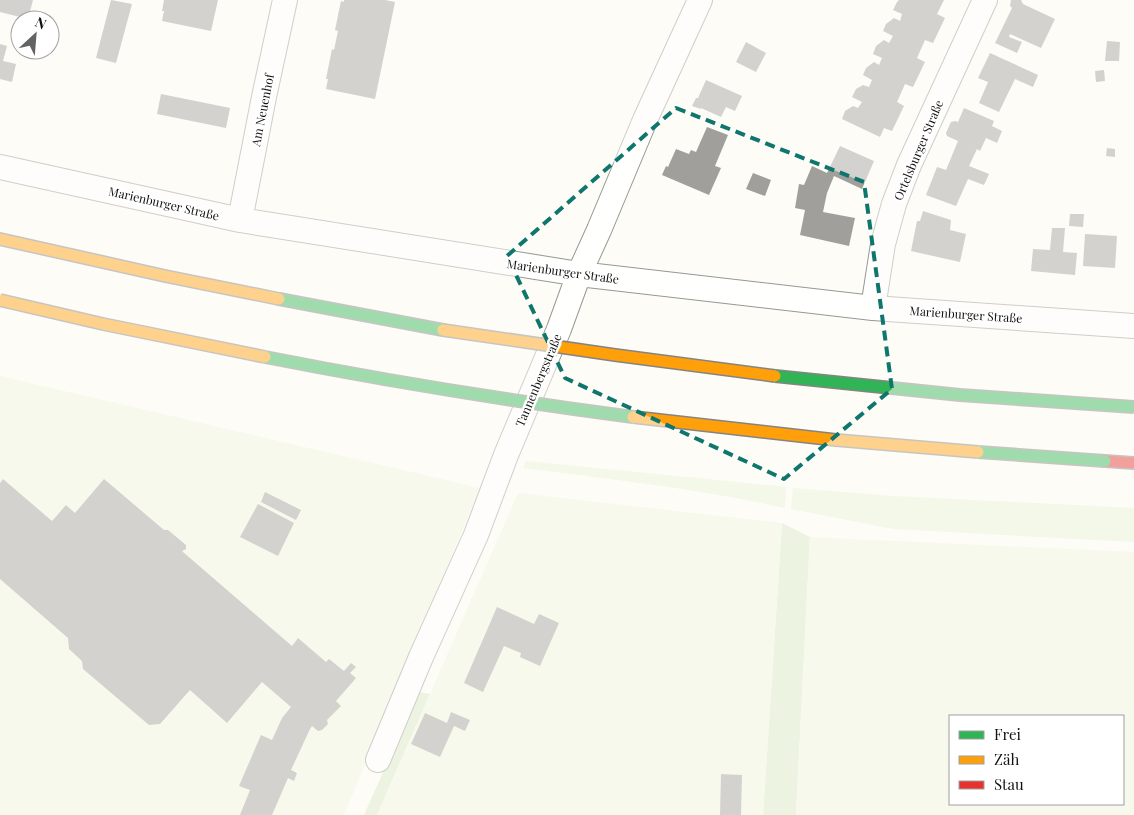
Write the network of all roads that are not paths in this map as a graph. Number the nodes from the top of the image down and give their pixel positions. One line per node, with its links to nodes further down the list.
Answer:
1 (285, 0): 5 (street, Am Neuenhof)
2 (700, 0): 7 (street, Tannenbergstraße)
3 (985, 0): 9 (street, Ortelsburger Straße)
4 (0, 166): 5 (street, Marienburger Straße)
5 (240, 220): 7 (street, Marienburger Straße)
6 (0, 239): 11 (highway, bridge)
7 (580, 274): 9 (street, Marienburger Straße); 13 (street, Tannenbergstraße)
8 (0, 300): 12 (highway, bridge)
9 (874, 308): 10 (street, Marienburger Straße)
10 (1134, 326)
11 (1134, 406)
12 (1134, 463)
13 (378, 760)

